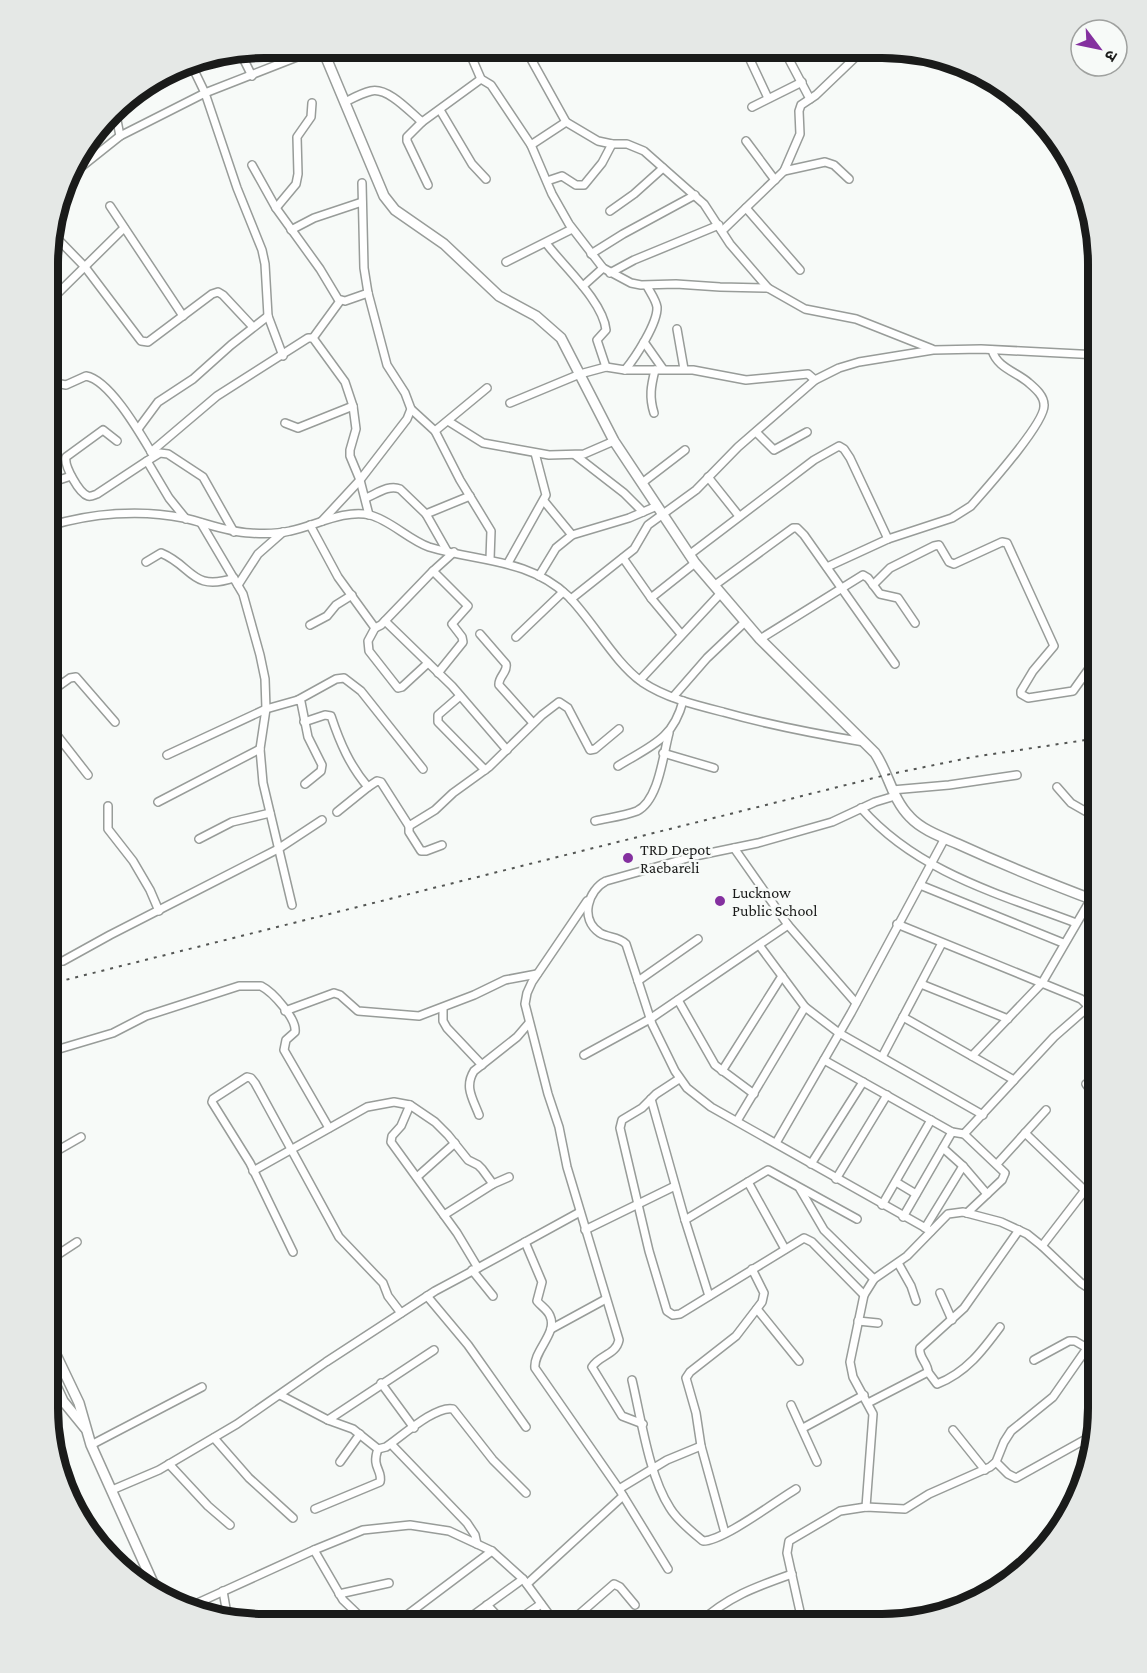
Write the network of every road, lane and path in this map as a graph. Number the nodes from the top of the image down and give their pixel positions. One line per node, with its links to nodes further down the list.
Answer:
1 (749, 58): 14 (street)
2 (789, 58): 12 (street)
3 (854, 58): 15 (street)
4 (295, 59): 10 (street)
5 (327, 59): 16 (street)
6 (473, 59): 11 (street)
7 (531, 59): 22 (street)
8 (244, 60): 10 (street)
9 (194, 71): 13 (street)
10 (252, 76): 13 (street)
11 (482, 79): 19 (street); 26 (street)
12 (802, 82): 14 (street); 15 (street)
13 (205, 93): 23 (street); 62 (street)
14 (768, 98): 18 (street)
15 (810, 99): 30 (street)
16 (345, 102): 21 (street); 75 (street)
17 (312, 103): 40 (street)
18 (752, 107)
19 (440, 110): 21 (street); 31 (street)
20 (117, 122): 23 (street)
21 (422, 122): 36 (street)
22 (566, 122): 25 (street); 26 (street)
23 (120, 136): 27 (street)
24 (746, 141): 33 (street)
25 (612, 144): 29 (street); 34 (street)
26 (531, 145): 34 (street)
27 (85, 164)
28 (252, 165): 40 (street)
29 (663, 168): 37 (street); 42 (street)
30 (784, 171): 32 (street); 33 (street)
31 (486, 179)
32 (849, 179)
33 (775, 180): 41 (street)
34 (547, 181): 45 (street)
35 (362, 183): 38 (street)
36 (428, 185)
37 (695, 195): 44 (street); 49 (street)
38 (362, 202): 46 (street); 59 (street)
39 (110, 206): 43 (street)
40 (276, 208): 46 (street)
41 (746, 208): 44 (street); 53 (street)
42 (610, 211)
43 (124, 228): 51 (street); 61 (street)
44 (721, 228): 54 (street); 57 (street)
45 (572, 229): 48 (street); 49 (street)
46 (291, 230): 60 (street)
47 (60, 241): 51 (street)
48 (546, 243): 50 (street); 55 (street)
49 (591, 254): 52 (street)
50 (506, 262)
51 (85, 267): 58 (street); 61 (street)
52 (603, 268): 54 (street); 55 (street)
53 (800, 270)
54 (610, 273): 56 (street)
55 (584, 286): 71 (street)
56 (646, 286): 57 (street); 66 (street)
57 (768, 288): 67 (street)
58 (58, 293)
59 (368, 293): 60 (street); 81 (street)
60 (340, 301): 65 (street)
61 (183, 316): 63 (street)
62 (268, 316): 63 (street); 70 (street)
63 (253, 327): 85 (street)
64 (677, 329): 73 (street)
65 (313, 338): 70 (street); 80 (street)
66 (644, 342): 72 (street); 74 (street)
67 (933, 350): 68 (street); 76 (street)
68 (992, 350): 69 (street); 116 (street)
69 (1088, 354)
70 (283, 356): 94 (street)
71 (606, 367): 74 (street); 75 (street)
72 (659, 369): 73 (street); 74 (street); 82 (street)
73 (684, 369): 76 (street)
74 (625, 370)
75 (580, 374): 79 (street); 90 (street)
76 (815, 380): 87 (street)
77 (58, 384): 85 (street)
78 (487, 388): 83 (street)
79 (510, 403)
80 (353, 406): 84 (street); 98 (street)
81 (411, 409): 86 (street); 98 (street)
82 (654, 413)
83 (448, 422): 86 (street); 92 (street)
84 (285, 423)
85 (138, 429): 94 (street)
86 (435, 431): 100 (street)
87 (756, 432): 88 (street); 96 (street)
88 (807, 432)
89 (117, 441): 95 (street)
90 (614, 441): 93 (street); 99 (street)
91 (685, 450): 99 (street)
92 (536, 453): 93 (street); 102 (street)
93 (575, 455): 104 (street)
94 (150, 456): 95 (street); 108 (street); 113 (street)
95 (71, 476): 97 (street)
96 (708, 477): 103 (street); 107 (street)
97 (58, 480)
98 (360, 480): 101 (street); 109 (street)
99 (642, 483): 103 (street)
100 (470, 496): 105 (street); 120 (street)
101 (366, 498): 105 (street); 106 (street)
102 (544, 501): 115 (street); 122 (street)
103 (659, 510): 104 (street); 118 (street); 119 (street)
104 (643, 512): 115 (street)
105 (426, 514): 117 (street)
106 (369, 515): 109 (street); 117 (street)
107 (739, 516): 116 (street); 118 (street)
108 (186, 519): 110 (street); 111 (street)
109 (322, 521): 112 (street)
110 (201, 523): 113 (street); 127 (street)
111 (58, 524)
112 (310, 525): 114 (street); 132 (street)
113 (234, 531): 114 (street)
114 (283, 532): 127 (street)
115 (572, 535): 126 (street)
116 (888, 539): 124 (street)
117 (451, 551): 120 (street); 125 (street)
118 (689, 555): 123 (street)
119 (623, 558): 133 (street); 134 (street)
120 (490, 559): 122 (street)
121 (146, 562): 127 (street)
122 (508, 563): 126 (street)
123 (695, 563): 130 (street); 133 (street)
124 (827, 567): 129 (street); 130 (street)
125 (433, 571): 135 (street); 147 (street)
126 (539, 576): 131 (street)
127 (236, 581): 154 (street)
128 (873, 585): 129 (street); 137 (street); 146 (street)
129 (840, 588): 143 (street); 145 (street)
130 (717, 590): 136 (street); 141 (street)
131 (563, 592): 134 (street); 142 (street)
132 (352, 595): 138 (street); 139 (street)
133 (651, 598): 141 (street)
134 (571, 599): 148 (street)
135 (385, 621): 139 (street); 144 (street)
136 (745, 622): 143 (street); 151 (street)
137 (915, 623)
138 (310, 625)
139 (375, 628): 144 (street)
140 (480, 634): 157 (street)
141 (681, 634): 148 (street)
142 (516, 637)
143 (760, 639): 161 (street)
144 (428, 663): 147 (street)
145 (895, 664)
146 (1088, 671)
147 (438, 673): 150 (street)
148 (640, 680): 151 (street)
149 (58, 687): 155 (street)
150 (460, 696): 163 (street); 169 (street)
151 (673, 697): 153 (street)
152 (298, 699): 154 (street); 156 (street); 168 (street)
153 (682, 701): 159 (street); 161 (street)
154 (266, 710): 162 (street); 165 (street)
155 (115, 722)
156 (304, 722): 172 (street); 173 (street)
157 (534, 723): 158 (street); 163 (street)
158 (618, 729)
159 (669, 733): 164 (street); 166 (street)
160 (58, 737): 170 (street)
161 (864, 742): 175 (street)
162 (260, 749): 176 (street); 180 (street)
163 (507, 750): 169 (street)
164 (663, 753): 167 (street); 183 (street)
165 (167, 755)
166 (618, 766)
167 (714, 768)
168 (423, 769)
169 (485, 770): 184 (street)
170 (88, 775)
171 (1017, 776): 175 (street)
172 (305, 784)
173 (368, 787): 179 (street); 184 (street)
174 (1057, 787): 181 (street)
175 (894, 793): 178 (street); 185 (street)
176 (158, 802)
177 (108, 806): 196 (street)
178 (861, 808): 188 (street); 190 (street)
179 (337, 812)
180 (270, 813): 186 (street); 189 (street)
181 (1088, 813)
182 (322, 820): 189 (street)
183 (595, 821)
184 (409, 826): 187 (street)
185 (945, 838): 190 (street); 192 (street)
186 (199, 839)
187 (442, 845)
188 (734, 848): 193 (street); 199 (street)
189 (278, 849): 194 (street); 196 (street)
190 (931, 865): 191 (street); 197 (street)
191 (920, 885): 198 (street); 202 (street)
192 (1088, 897)
193 (589, 899): 205 (street); 207 (street)
194 (292, 905)
195 (1088, 908): 197 (street)
196 (159, 911): 204 (street)
197 (1076, 923): 202 (street)
198 (897, 924): 201 (street); 211 (street)
199 (788, 925): 203 (street); 211 (street)
200 (698, 939): 207 (street)
201 (942, 943): 208 (street); 209 (street)
202 (1063, 943): 208 (street)
203 (759, 945): 206 (street); 210 (street)
204 (63, 962)
205 (537, 974): 213 (street); 218 (street)
206 (782, 976): 212 (street); 226 (street)
207 (638, 981): 216 (street)
208 (1042, 983): 217 (street); 228 (street)
209 (921, 984): 215 (street); 217 (street)
210 (678, 1000): 216 (street); 226 (street)
211 (856, 1003): 219 (street)
212 (805, 1007): 219 (street); 232 (street)
213 (443, 1008): 214 (street); 225 (street)
214 (285, 1011): 220 (street); 241 (street)
215 (903, 1017): 222 (street); 223 (street)
216 (650, 1019): 221 (street); 227 (street)
217 (1008, 1019): 222 (street)
218 (529, 1023): 225 (street); 270 (street)
219 (839, 1033): 223 (street); 224 (street)
220 (58, 1049)
221 (584, 1055)
222 (972, 1056): 228 (street)
223 (882, 1058): 238 (street)
224 (824, 1060): 229 (street); 247 (street)
225 (482, 1065): 237 (street)
226 (722, 1071): 232 (street)
227 (679, 1079): 234 (street); 240 (street)
228 (1014, 1080): 238 (street)
229 (863, 1082): 233 (street); 251 (street)
230 (1086, 1084): 231 (street)
231 (1088, 1087)
232 (754, 1094): 240 (street)
233 (887, 1095): 239 (street); 257 (street)
234 (651, 1099): 262 (street); 268 (street)
235 (410, 1105): 241 (street); 246 (street); 255 (street)
236 (1046, 1110): 243 (street)
237 (479, 1115)
238 (983, 1115): 244 (street)
239 (931, 1120): 242 (street); 259 (street)
240 (737, 1121): 247 (street)
241 (328, 1128): 248 (street)
242 (952, 1132): 244 (street); 249 (street)
243 (1025, 1133): 252 (street); 264 (street)
244 (964, 1134): 252 (street)
245 (81, 1137): 250 (street)
246 (454, 1143): 255 (street); 260 (street)
247 (776, 1143): 251 (street)
248 (292, 1148): 254 (street); 254 (street); 298 (street)
249 (943, 1149): 253 (street); 265 (street)
250 (58, 1150)
251 (811, 1164): 257 (street)
252 (997, 1164): 266 (street)
253 (963, 1166): 266 (street); 276 (street)
254 (254, 1171): 283 (street)
255 (417, 1177): 272 (street)
256 (510, 1177): 260 (street)
257 (836, 1179): 269 (street)
258 (748, 1182): 263 (street); 275 (street); 282 (street)
259 (896, 1182): 265 (street); 269 (street)
260 (493, 1184): 272 (street)
261 (1088, 1185): 264 (street)
262 (675, 1186): 268 (street); 275 (street)
263 (799, 1188): 274 (street); 288 (street)
264 (1084, 1190): 267 (street); 281 (street)
265 (916, 1194): 273 (street)
266 (987, 1194): 271 (street)
267 (1088, 1194)
268 (638, 1204): 277 (street); 294 (street)
269 (882, 1205): 273 (street)
270 (580, 1212): 277 (street); 280 (street)
271 (967, 1213): 276 (street); 278 (street)
272 (444, 1215): 286 (street)
273 (903, 1217): 276 (street)
274 (857, 1219)
275 (685, 1220): 294 (street)
276 (928, 1229): 285 (street)
277 (585, 1230): 295 (street)
278 (1019, 1230): 281 (street); 299 (street)
279 (77, 1242): 284 (street)
280 (525, 1242): 286 (street); 303 (street)
281 (1042, 1246): 289 (street)
282 (785, 1249): 287 (street); 291 (street)
283 (293, 1252)
284 (58, 1254)
285 (898, 1263): 288 (street); 296 (street)
286 (475, 1269): 292 (street); 293 (street)
287 (752, 1269): 294 (street); 297 (street)
288 (874, 1279): 291 (street)
289 (1088, 1287)
290 (940, 1293): 299 (street)
291 (864, 1294): 300 (street)
292 (427, 1296): 298 (street); 320 (street)
293 (493, 1296)
294 (709, 1296)
295 (606, 1299): 303 (street); 319 (street)
296 (916, 1300)
297 (757, 1309): 308 (street); 330 (street)
298 (401, 1313): 314 (street)
299 (952, 1320): 309 (street)
300 (858, 1321): 301 (street); 315 (street)
301 (878, 1323)
302 (1000, 1327): 309 (street)
303 (551, 1329): 341 (street)
304 (1087, 1348): 307 (street); 334 (street)
305 (434, 1350): 311 (street)
306 (58, 1359): 324 (street)
307 (1034, 1360)
308 (799, 1361)
309 (928, 1372): 316 (street)
310 (632, 1380): 319 (street)
311 (381, 1383): 318 (street); 321 (street)
312 (202, 1387): 329 (street)
313 (58, 1390): 324 (street)
314 (280, 1395): 318 (street); 326 (street)
315 (864, 1395): 316 (street); 322 (street)
316 (868, 1403): 342 (street)
317 (791, 1405): 322 (street)
318 (328, 1420): 325 (street)
319 (643, 1424): 336 (street)
320 (526, 1427)
321 (414, 1428): 328 (street); 340 (street)
322 (803, 1428): 333 (street)
323 (953, 1430): 337 (street)
324 (89, 1433): 329 (street)
325 (360, 1434): 331 (street); 332 (street)
326 (214, 1438): 335 (street); 344 (street)
327 (1086, 1439): 334 (street)
328 (391, 1443): 331 (street); 347 (street)
329 (91, 1445): 339 (street)
330 (701, 1446): 336 (street); 346 (street)
331 (378, 1449): 343 (street)
332 (340, 1462)
333 (817, 1462)
334 (996, 1462): 337 (street)
335 (169, 1464): 339 (street); 345 (street)
336 (653, 1468): 341 (street); 346 (street)
337 (985, 1470): 342 (street)
338 (796, 1489): 346 (street)
339 (112, 1490): 352 (street)
340 (526, 1493)
341 (621, 1493): 350 (street); 353 (street)
342 (866, 1507): 351 (street)
343 (315, 1509)
344 (293, 1518)
345 (230, 1525)
346 (725, 1533)
347 (477, 1544): 348 (street); 349 (street)
348 (314, 1550): 355 (street); 356 (street)
349 (492, 1551): 353 (street); 363 (street)
350 (668, 1569)
351 (792, 1574): 369 (street); 370 (street)
352 (153, 1582)
353 (525, 1582): 358 (street); 359 (street)
354 (389, 1583): 356 (street)
355 (223, 1592): 357 (street); 361 (street)
356 (339, 1594): 362 (street)
357 (198, 1603)
358 (542, 1604): 366 (street); 367 (street)
359 (487, 1605): 364 (street); 365 (street)
360 (635, 1605): 368 (street)
361 (226, 1610)
362 (355, 1614)
363 (408, 1614)
364 (475, 1614)
365 (496, 1614)
366 (527, 1614)
367 (549, 1614)
368 (580, 1614)
369 (710, 1614)
370 (801, 1614)

